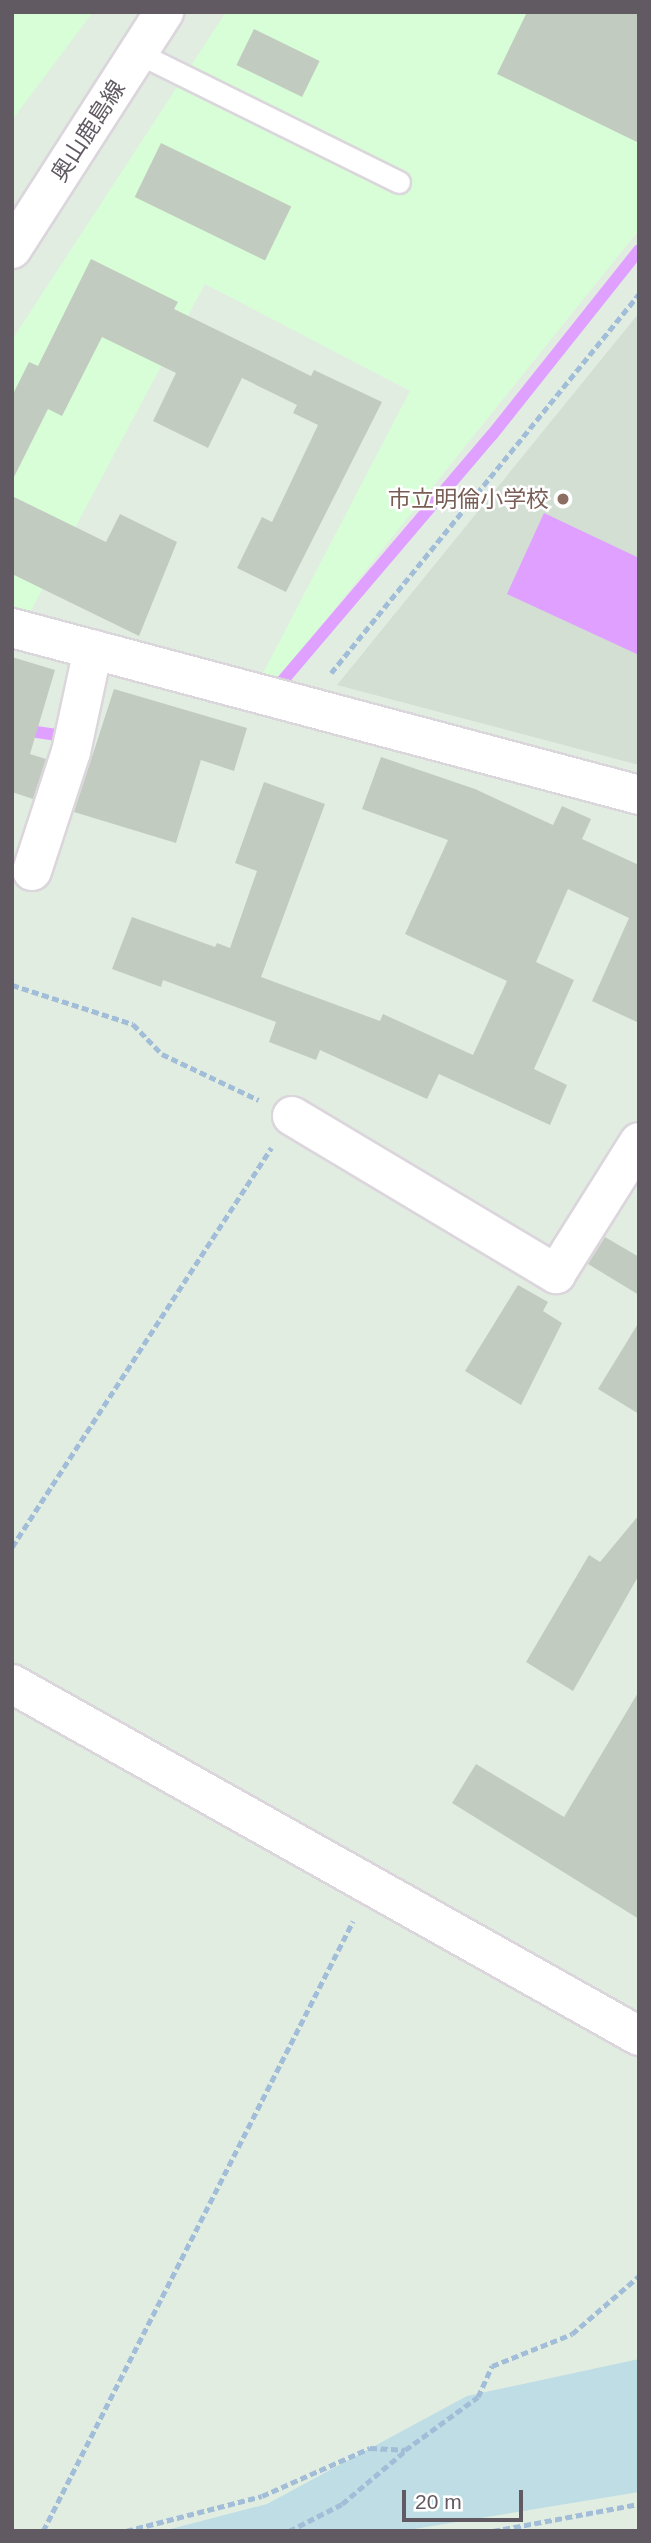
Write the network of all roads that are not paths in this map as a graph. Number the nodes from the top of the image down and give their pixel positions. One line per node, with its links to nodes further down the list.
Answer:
1 (164, 12): 2 (street, 奥山鹿島線)
2 (138, 53): 3 (lane); 4 (street, 奥山鹿島線)
3 (399, 182)
4 (12, 250)
5 (12, 628): 6 (street)
6 (93, 649): 7 (street); 8 (street)
7 (639, 795)
8 (32, 872)
9 (292, 1116): 10 (street)
10 (639, 1142)
11 (12, 1684): 12 (street)
12 (639, 2036)

